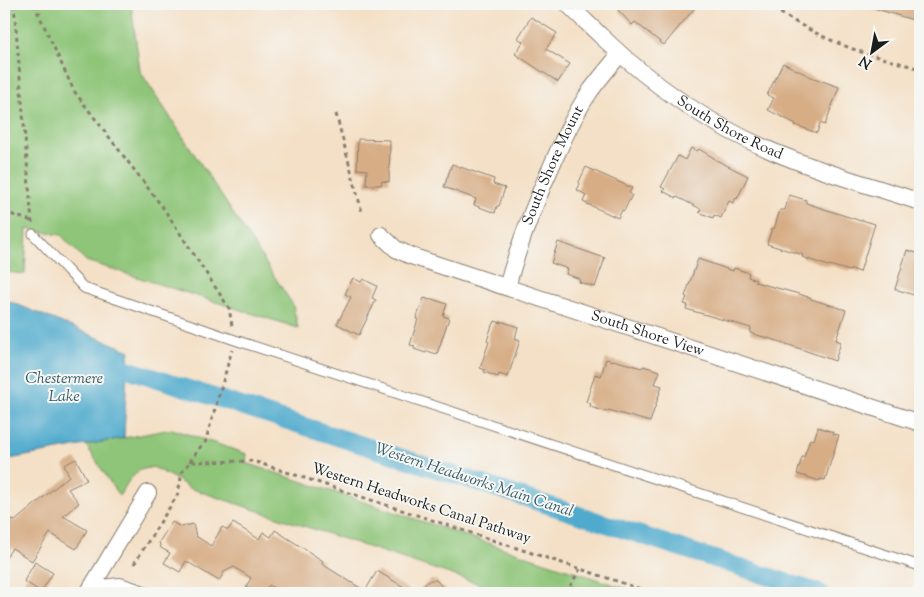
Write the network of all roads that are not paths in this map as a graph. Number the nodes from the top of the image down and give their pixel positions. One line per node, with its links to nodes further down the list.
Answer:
1 (568, 4): 2 (street, South Shore Road)
2 (620, 54): 3 (street, South Shore Road); 6 (street, South Shore Mount)
3 (920, 202)
4 (33, 234): 9 (lane)
5 (381, 235): 6 (street, South Shore View)
6 (506, 287): 7 (street, South Shore View)
7 (920, 423)
8 (148, 493): 10 (street)
9 (920, 566)
10 (90, 591): 11 (street)
11 (141, 593)

